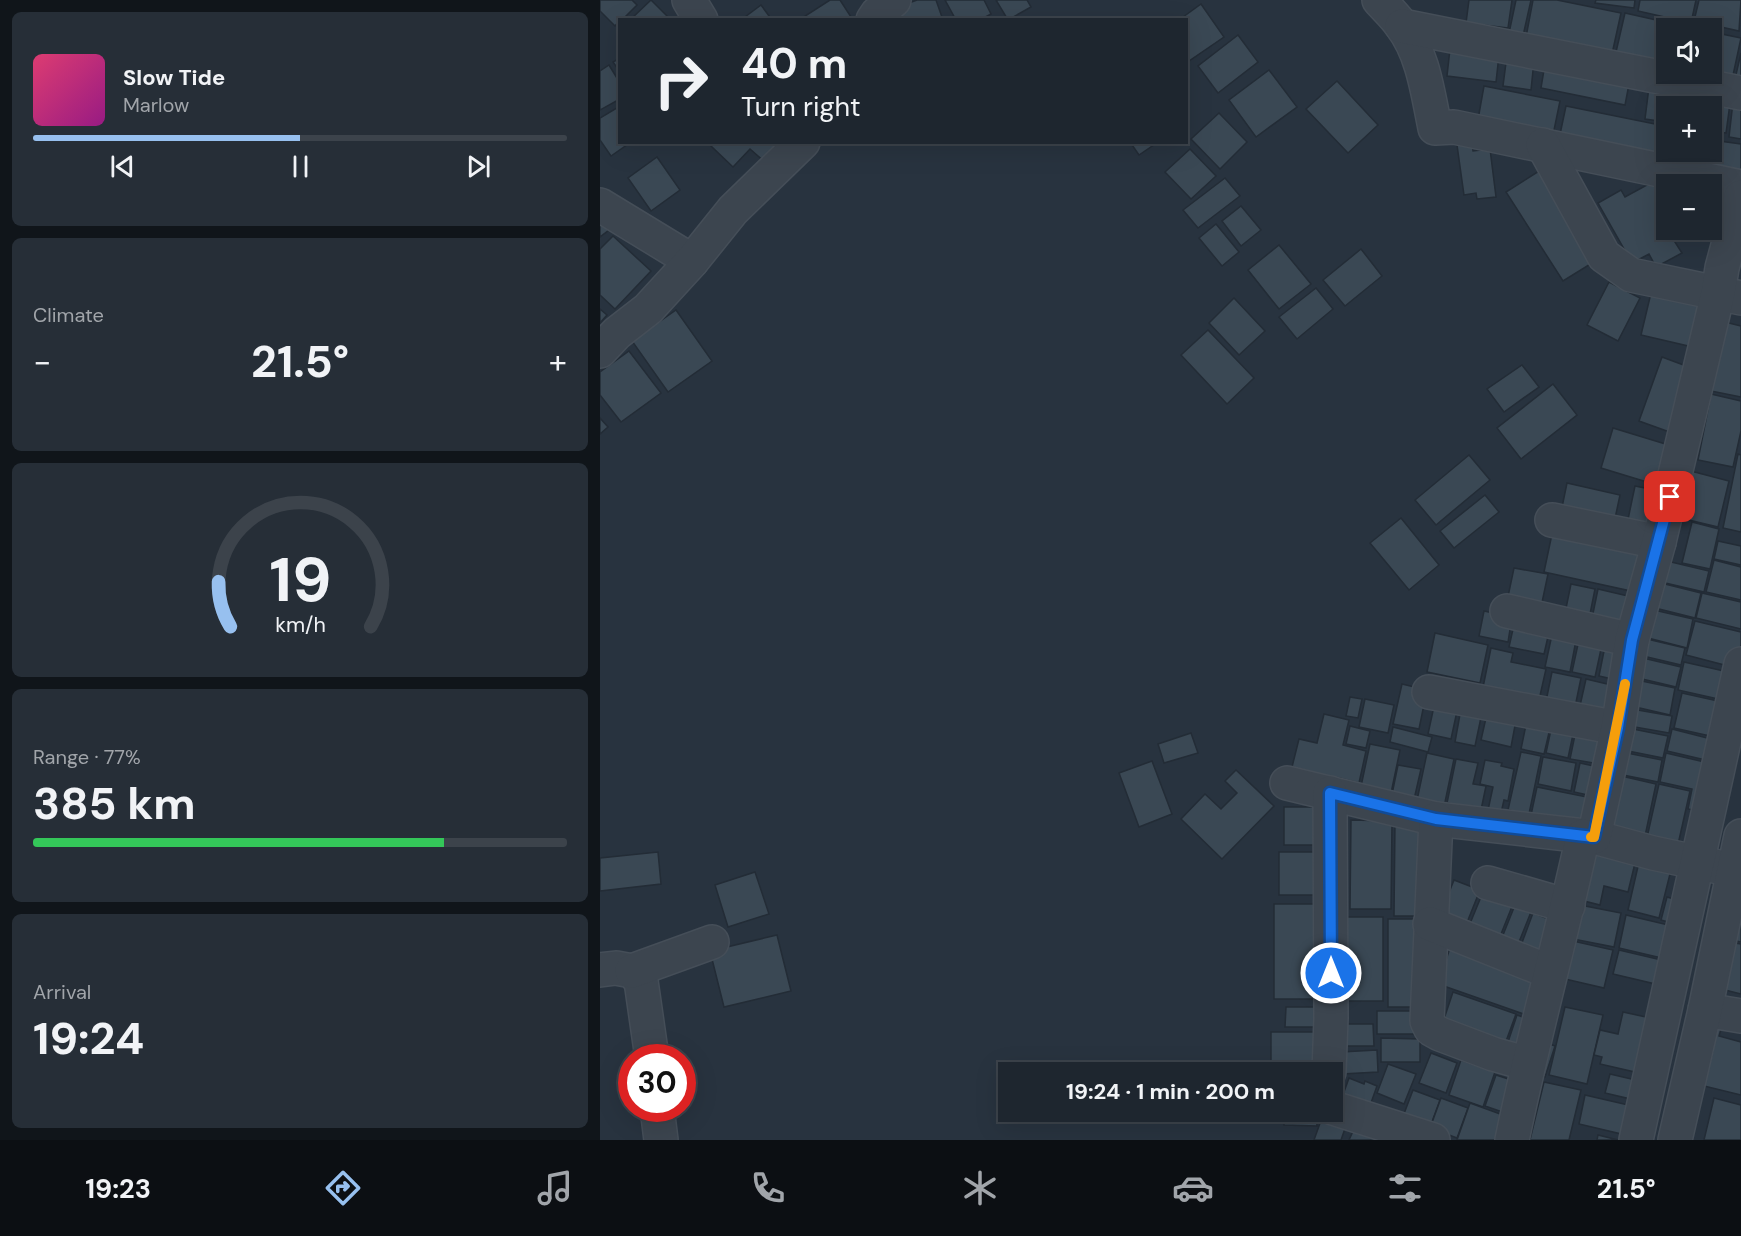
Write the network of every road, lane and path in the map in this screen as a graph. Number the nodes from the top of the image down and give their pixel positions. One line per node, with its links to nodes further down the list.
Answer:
1 (688, 0): 4 (street)
2 (894, 0): 5 (street)
3 (1379, 0): 6 (street)
4 (700, 18)
5 (874, 18)
6 (1402, 26): 7 (street); 8 (street)
7 (1741, 93)
8 (1543, 145): 10 (street); 14 (street)
9 (791, 147): 13 (street)
10 (1741, 187)
11 (1741, 197): 14 (street)
12 (600, 205): 13 (street)
13 (692, 261): 15 (street)
14 (1730, 295): 17 (street)
15 (600, 351)
16 (1552, 520): 17 (street)
17 (1659, 542): 19 (street)
18 (1507, 610): 19 (street)
19 (1632, 640): 22 (street)
20 (1741, 664): 28 (street)
21 (1429, 692): 22 (street)
22 (1618, 728): 26 (street)
23 (1287, 783): 24 (street)
24 (1330, 793): 25 (street); 40 (street)
25 (1436, 819): 26 (street); 32 (street)
26 (1588, 836): 28 (street); 31 (street)
27 (1741, 836): 29 (street)
28 (1699, 862): 29 (street); 47 (street)
29 (1733, 870): 37 (street)
30 (1488, 883): 31 (street)
31 (1568, 906): 36 (street)
32 (1430, 924): 36 (street); 41 (street)
33 (712, 942): 35 (street)
34 (600, 970): 35 (street)
35 (633, 971): 39 (street)
36 (1550, 972): 41 (street)
37 (1705, 1010): 38 (street); 48 (street)
38 (1741, 1016)
39 (650, 1044)
40 (1330, 1062)
41 (1528, 1064): 46 (street)
42 (1343, 1111): 45 (street)
43 (659, 1122): 44 (street)
44 (661, 1140)
45 (1433, 1140)
46 (1512, 1140)
47 (1636, 1140)
48 (1675, 1140)

